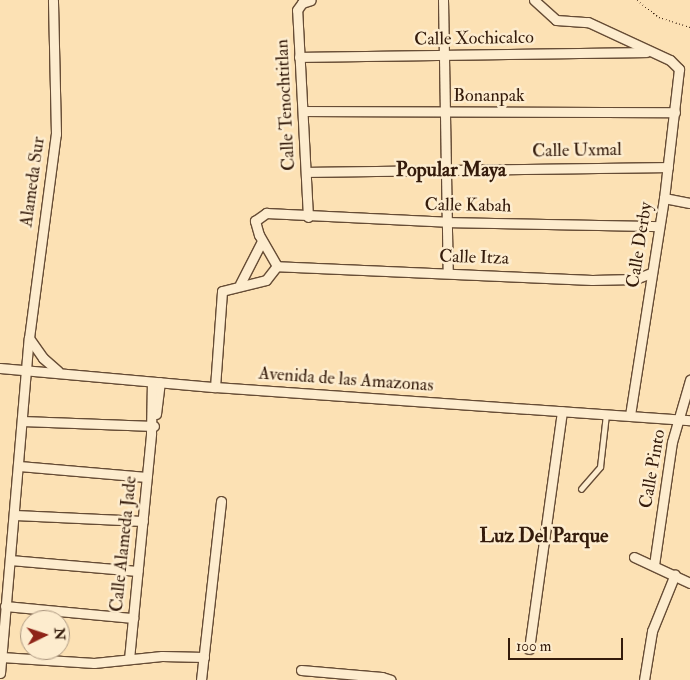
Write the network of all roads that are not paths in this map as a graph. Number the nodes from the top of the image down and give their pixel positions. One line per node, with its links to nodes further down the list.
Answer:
1 (54, 0): 24 (street, Alameda Sur)
2 (311, 0): 7 (street, Calle Tenochtitlan)
3 (443, 0): 6 (street)
4 (534, 0): 5 (street)
5 (649, 52): 6 (street, Calle Xochicalco); 9 (street, Calle Derby)
6 (445, 56): 7 (street, Calle Xochicalco); 10 (street)
7 (299, 57): 8 (street, Calle Tenochtitlan)
8 (303, 111): 10 (street, Bonanpak); 13 (street, Calle Tenochtitlan)
9 (675, 112): 10 (street, Bonanpak); 11 (street, Calle Derby)
10 (446, 113): 12 (street)
11 (668, 167): 12 (street, Calle Uxmal); 14 (street, Calle Derby)
12 (445, 169): 13 (street, Calle Uxmal); 17 (street)
13 (306, 172): 16 (street, Calle Tenochtitlan)
14 (664, 198): 15 (street); 18 (street, Calle Derby)
15 (690, 203)
16 (308, 217): 17 (street, Calle Kabah); 19 (street, Calle Kabah)
17 (447, 222): 18 (street, Calle Kabah); 21 (street)
18 (659, 226): 22 (street, Calle Derby)
19 (262, 241): 20 (street); 23 (street)
20 (277, 266): 21 (street, Calle Itza); 23 (street)
21 (448, 273): 22 (street, Calle Itza)
22 (651, 273): 33 (street, Calle Derby)
23 (240, 284): 30 (street)
24 (29, 338): 26 (street, Alameda Sur); 27 (street)
25 (0, 368): 26 (street, Avenida de las Amazonas)
26 (27, 368): 27 (street, Avenida de las Amazonas); 36 (street, Alameda Sur)
27 (58, 371): 29 (street, Avenida de las Amazonas)
28 (690, 380): 34 (street, Calle Pinto)
29 (156, 382): 30 (street, Avenida de las Amazonas); 37 (street, Calle Alameda Jade)
30 (215, 387): 31 (street, Avenida de las Amazonas)
31 (562, 411): 32 (street, Avenida de las Amazonas); 52 (street)
32 (606, 412): 33 (street, Avenida de las Amazonas); 40 (lane)
33 (630, 414): 34 (street, Avenida de las Amazonas)
34 (680, 418): 35 (street, Avenida de las Amazonas); 46 (street, Calle Pinto)
35 (690, 420)
36 (22, 421): 37 (street); 38 (street, Alameda Sur)
37 (152, 428): 39 (street, Calle Alameda Jade)
38 (19, 466): 39 (street); 42 (street, Alameda Sur)
39 (147, 477): 43 (street, Calle Alameda Jade)
40 (581, 489)
41 (221, 501): 54 (street)
42 (15, 514): 43 (street); 45 (street, Alameda Sur)
43 (143, 521): 47 (street, Calle Alameda Jade)
44 (634, 557): 46 (street)
45 (10, 560): 47 (street); 50 (street, Alameda Sur)
46 (654, 565): 48 (street)
47 (138, 571): 51 (street, Calle Alameda Jade)
48 (675, 574): 49 (street); 61 (street)
49 (690, 583)
50 (6, 606): 51 (street); 53 (street, Alameda Sur)
51 (133, 618): 55 (street, Calle Alameda Jade)
52 (529, 649)
53 (1, 657): 55 (street); 57 (street, Alameda Sur)
54 (204, 657): 55 (street); 59 (street)
55 (129, 659)
56 (301, 670): 58 (street)
57 (0, 673)
58 (347, 677): 60 (street)
59 (201, 680)
60 (390, 680)
61 (644, 680)

